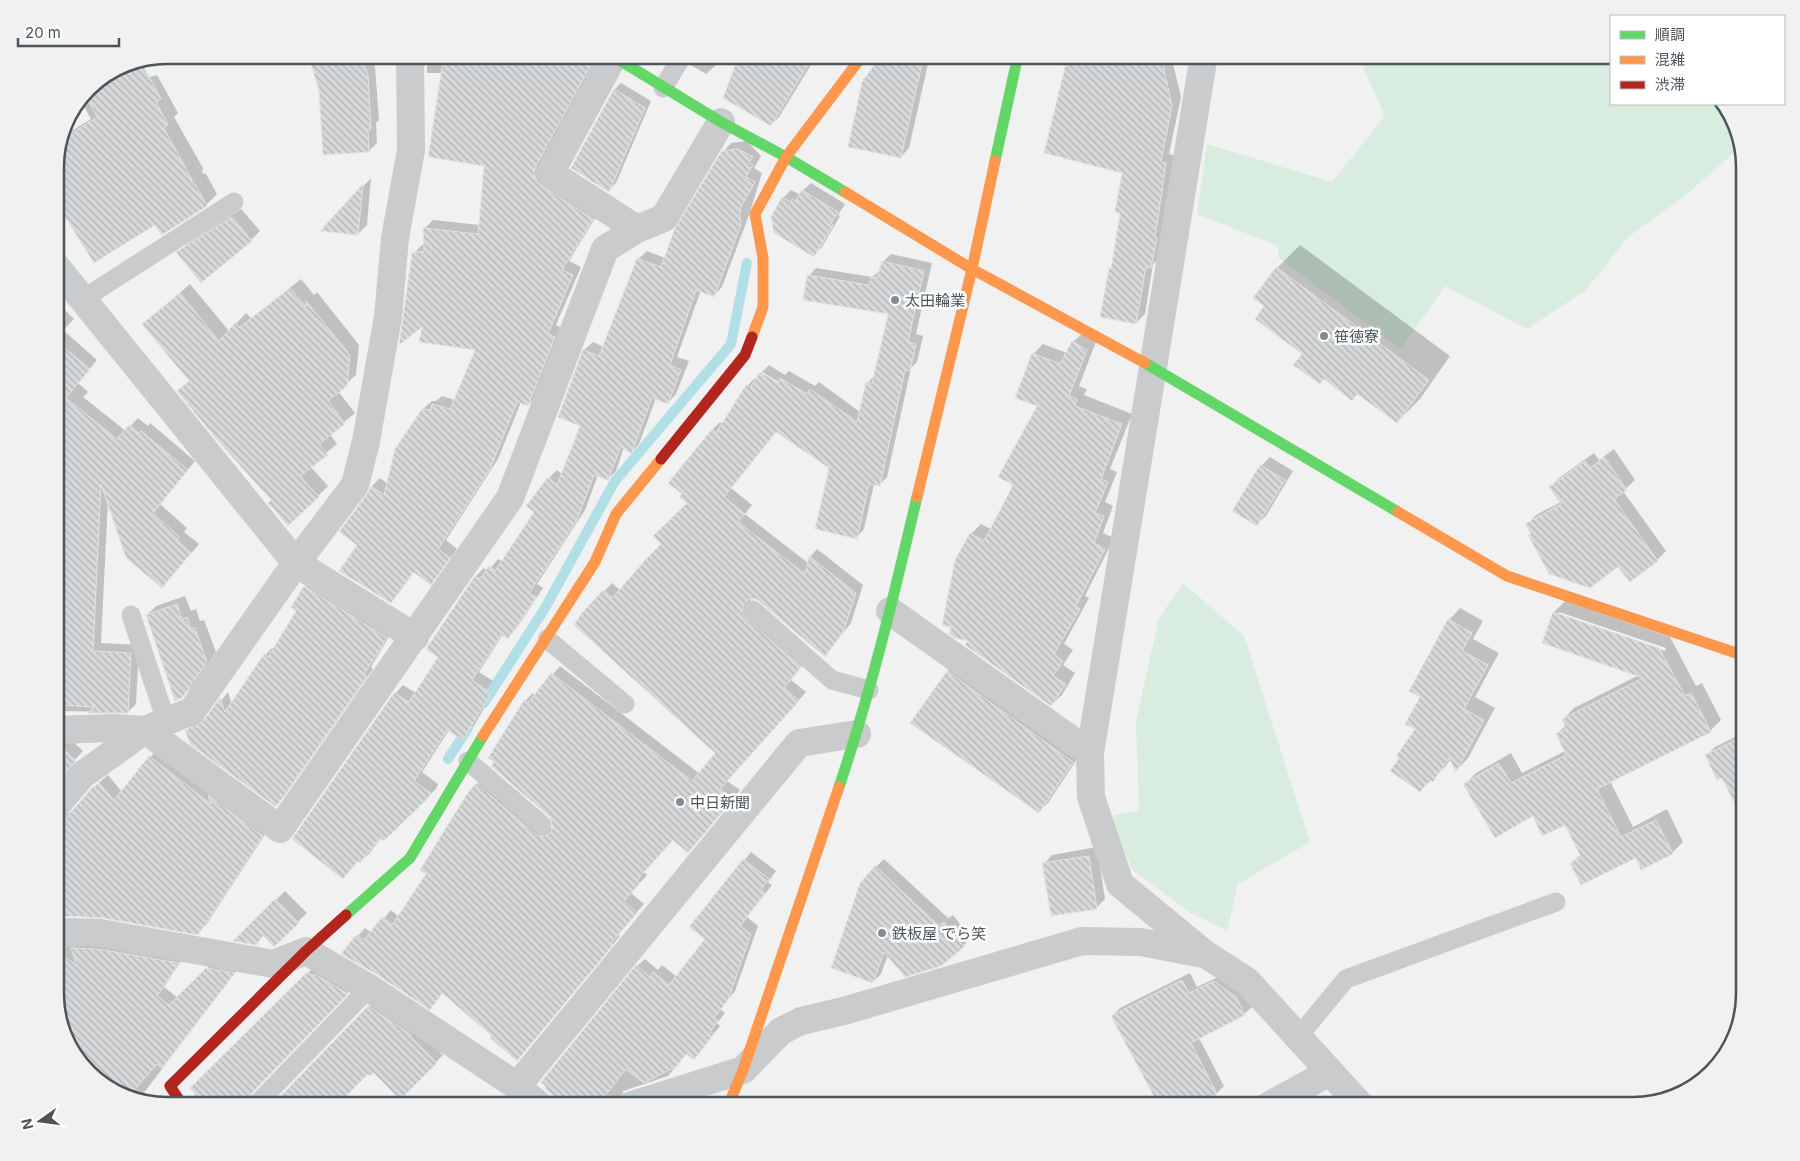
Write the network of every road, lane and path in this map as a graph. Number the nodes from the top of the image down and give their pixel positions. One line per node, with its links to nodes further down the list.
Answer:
1 (410, 64): 17 (street)
2 (608, 64): 12 (street)
3 (625, 64): 8 (street)
4 (678, 64): 8 (lane)
5 (855, 64): 10 (street)
6 (1016, 64): 13 (street)
7 (1203, 64): 16 (street)
8 (663, 88): 9 (street)
9 (721, 122): 10 (street); 12 (street)
10 (786, 157): 13 (street); 22 (street)
11 (234, 202): 15 (lane)
12 (637, 229): 21 (street)
13 (972, 269): 16 (street); 19 (street)
14 (64, 276): 15 (street)
15 (83, 299): 17 (street)
16 (1154, 368): 23 (street); 29 (street)
17 (296, 563): 21 (street); 26 (street)
18 (753, 610): 24 (lane)
19 (890, 611): 24 (street); 29 (street)
20 (131, 615): 26 (lane)
21 (415, 637): 26 (street)
22 (547, 639): 25 (lane); 30 (street)
23 (1736, 653)
24 (869, 690): 28 (street)
25 (625, 704)
26 (155, 726): 27 (street); 31 (street)
27 (64, 730)
28 (857, 734): 39 (street); 41 (street)
29 (1090, 754): 36 (street)
30 (468, 761): 32 (lane); 35 (street)
31 (64, 796)
32 (542, 825)
33 (1556, 902): 38 (lane)
34 (64, 934): 35 (street)
35 (306, 951): 37 (street); 42 (street)
36 (1205, 954): 38 (street); 39 (street)
37 (369, 988): 41 (street); 43 (lane)
38 (1298, 1037): 40 (street)
39 (743, 1070): 45 (street); 46 (street)
40 (1330, 1072): 47 (street); 48 (street)
41 (517, 1086): 44 (street)
42 (177, 1097)
43 (264, 1097)
44 (530, 1097)
45 (658, 1097)
46 (732, 1097)
47 (1284, 1097)
48 (1353, 1097)

